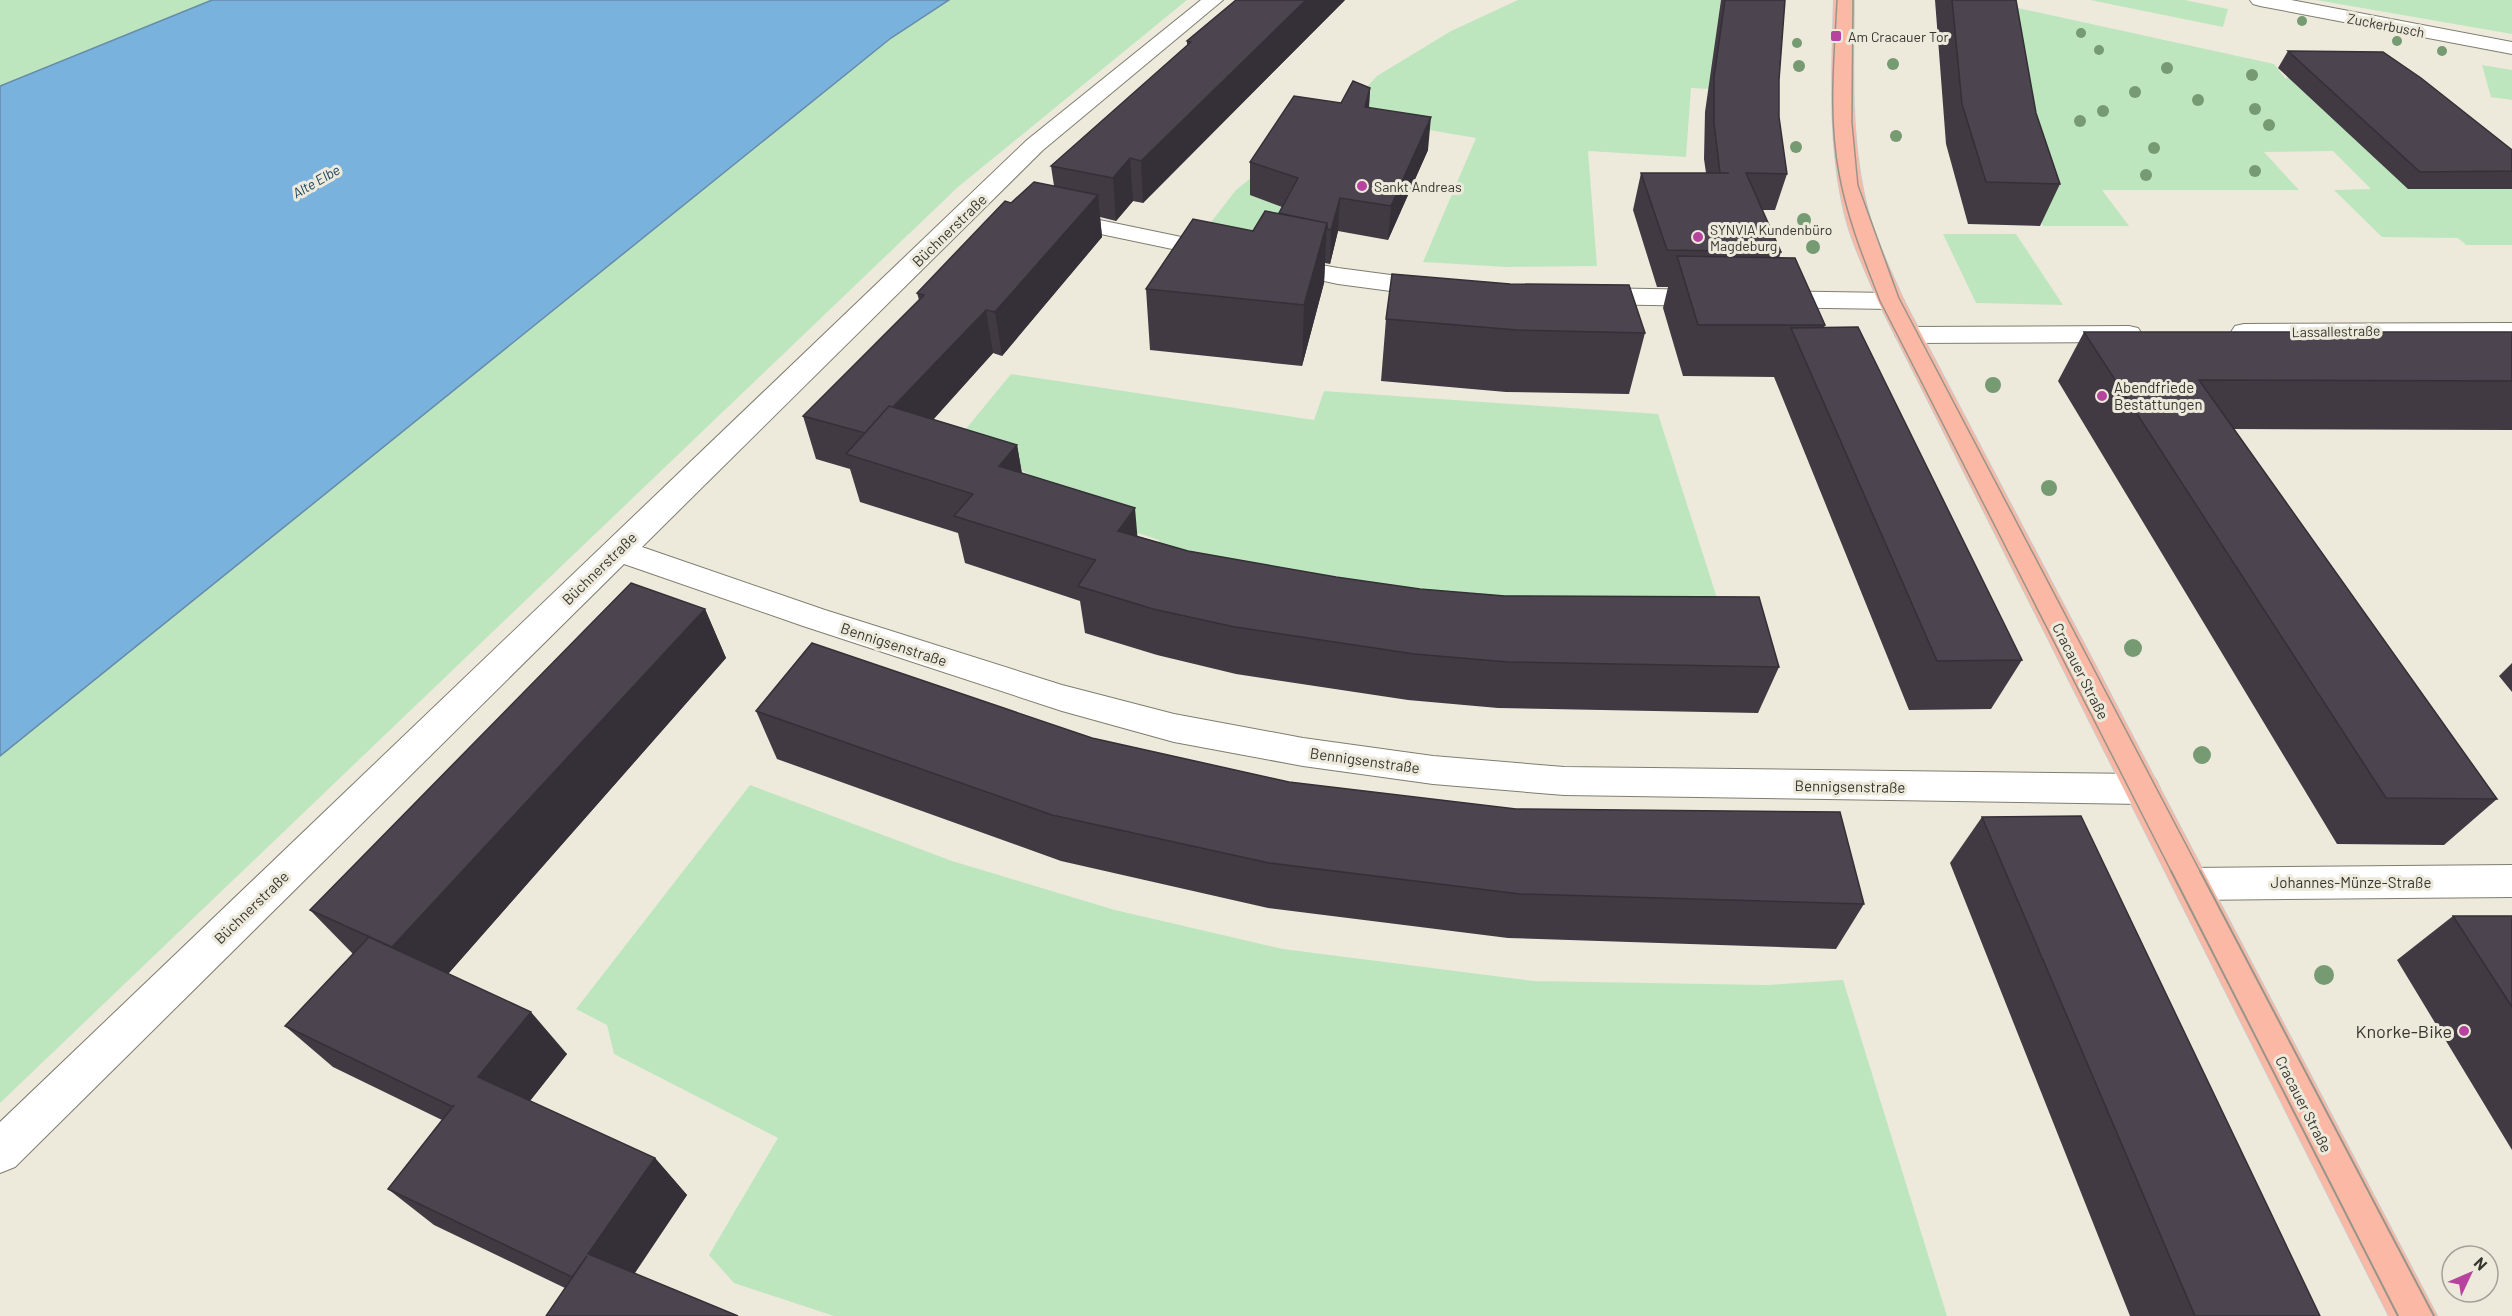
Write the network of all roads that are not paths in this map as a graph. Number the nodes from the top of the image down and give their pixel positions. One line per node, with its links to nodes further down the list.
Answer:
1 (1214, 0): 13 (street, Büchnerstraße)
2 (1844, 0): 8 (main road, Cracauer Straße)
3 (2260, 0): 4 (street, Zuckerbusch)
4 (2512, 48)
5 (1038, 214): 6 (street)
6 (1463, 292)
7 (1563, 296): 8 (street)
8 (1891, 301): 12 (main road, Cracauer Straße)
9 (2512, 331): 11 (street, Lassallestraße)
10 (2158, 333): 12 (street)
11 (2217, 333)
12 (1908, 335): 14 (main road, Cracauer Straße)
13 (617, 550): 14 (street, Bennigsenstraße); 17 (street, Büchnerstraße)
14 (2142, 789): 16 (main road, Cracauer Straße)
15 (2512, 881): 16 (street, Johannes-Münze-Straße)
16 (2191, 884): 18 (main road, Cracauer Straße)
17 (0, 1152)
18 (2414, 1316)

